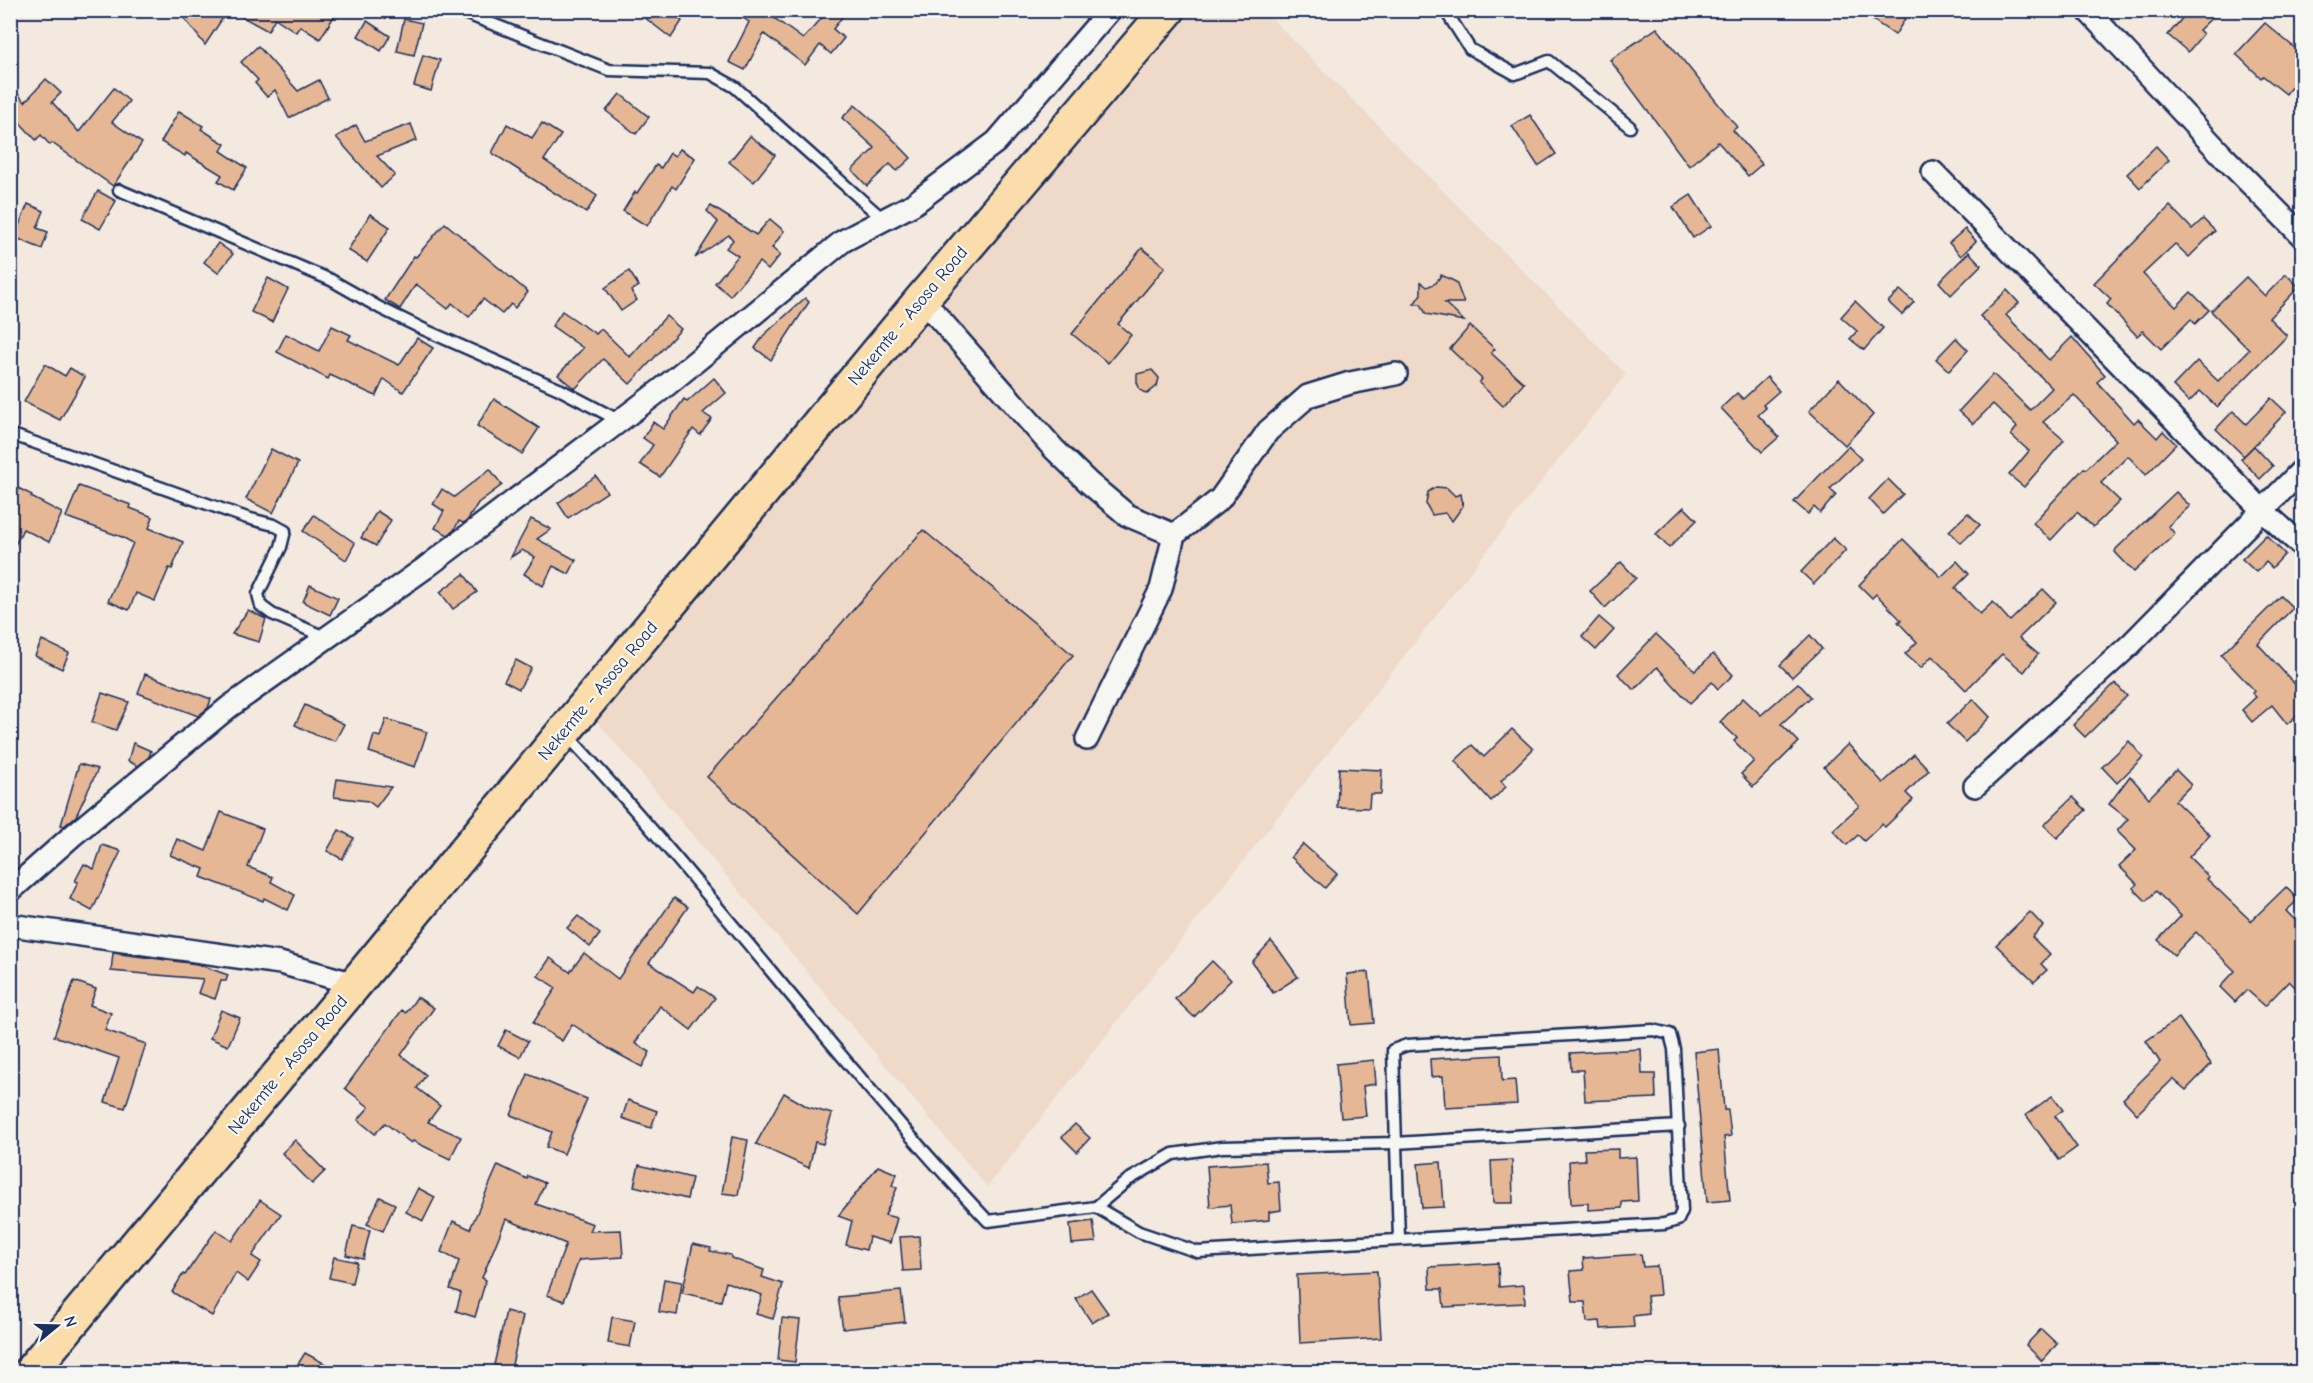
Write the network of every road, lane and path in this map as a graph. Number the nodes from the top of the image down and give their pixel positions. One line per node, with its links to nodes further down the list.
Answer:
1 (457, 10): 9 (lane)
2 (1110, 10): 9 (street)
3 (1168, 10): 11 (highway, Nekemte - Asosa Road)
4 (1445, 10): 6 (lane)
5 (2086, 10): 10 (street)
6 (1630, 127)
7 (1933, 172): 16 (street)
8 (119, 190): 13 (lane)
9 (885, 220): 13 (street)
10 (2302, 236)
11 (922, 299): 17 (street); 20 (highway, Nekemte - Asosa Road)
12 (1396, 374): 17 (street)
13 (620, 422): 19 (street)
14 (10, 434): 19 (lane)
15 (2302, 470): 16 (street)
16 (2262, 510): 18 (street); 22 (street)
17 (1174, 535): 21 (street)
18 (2302, 546)
19 (327, 638): 23 (street)
20 (564, 732): 25 (highway, Nekemte - Asosa Road); 28 (lane)
21 (1088, 739)
22 (1976, 786)
23 (10, 891)
24 (10, 925): 25 (street)
25 (355, 984): 30 (highway, Nekemte - Asosa Road)
26 (1678, 1126): 27 (lane); 27 (lane); 29 (lane)
27 (1395, 1143): 28 (lane); 29 (lane)
28 (1096, 1207): 29 (lane)
29 (1399, 1239)
30 (30, 1372)

